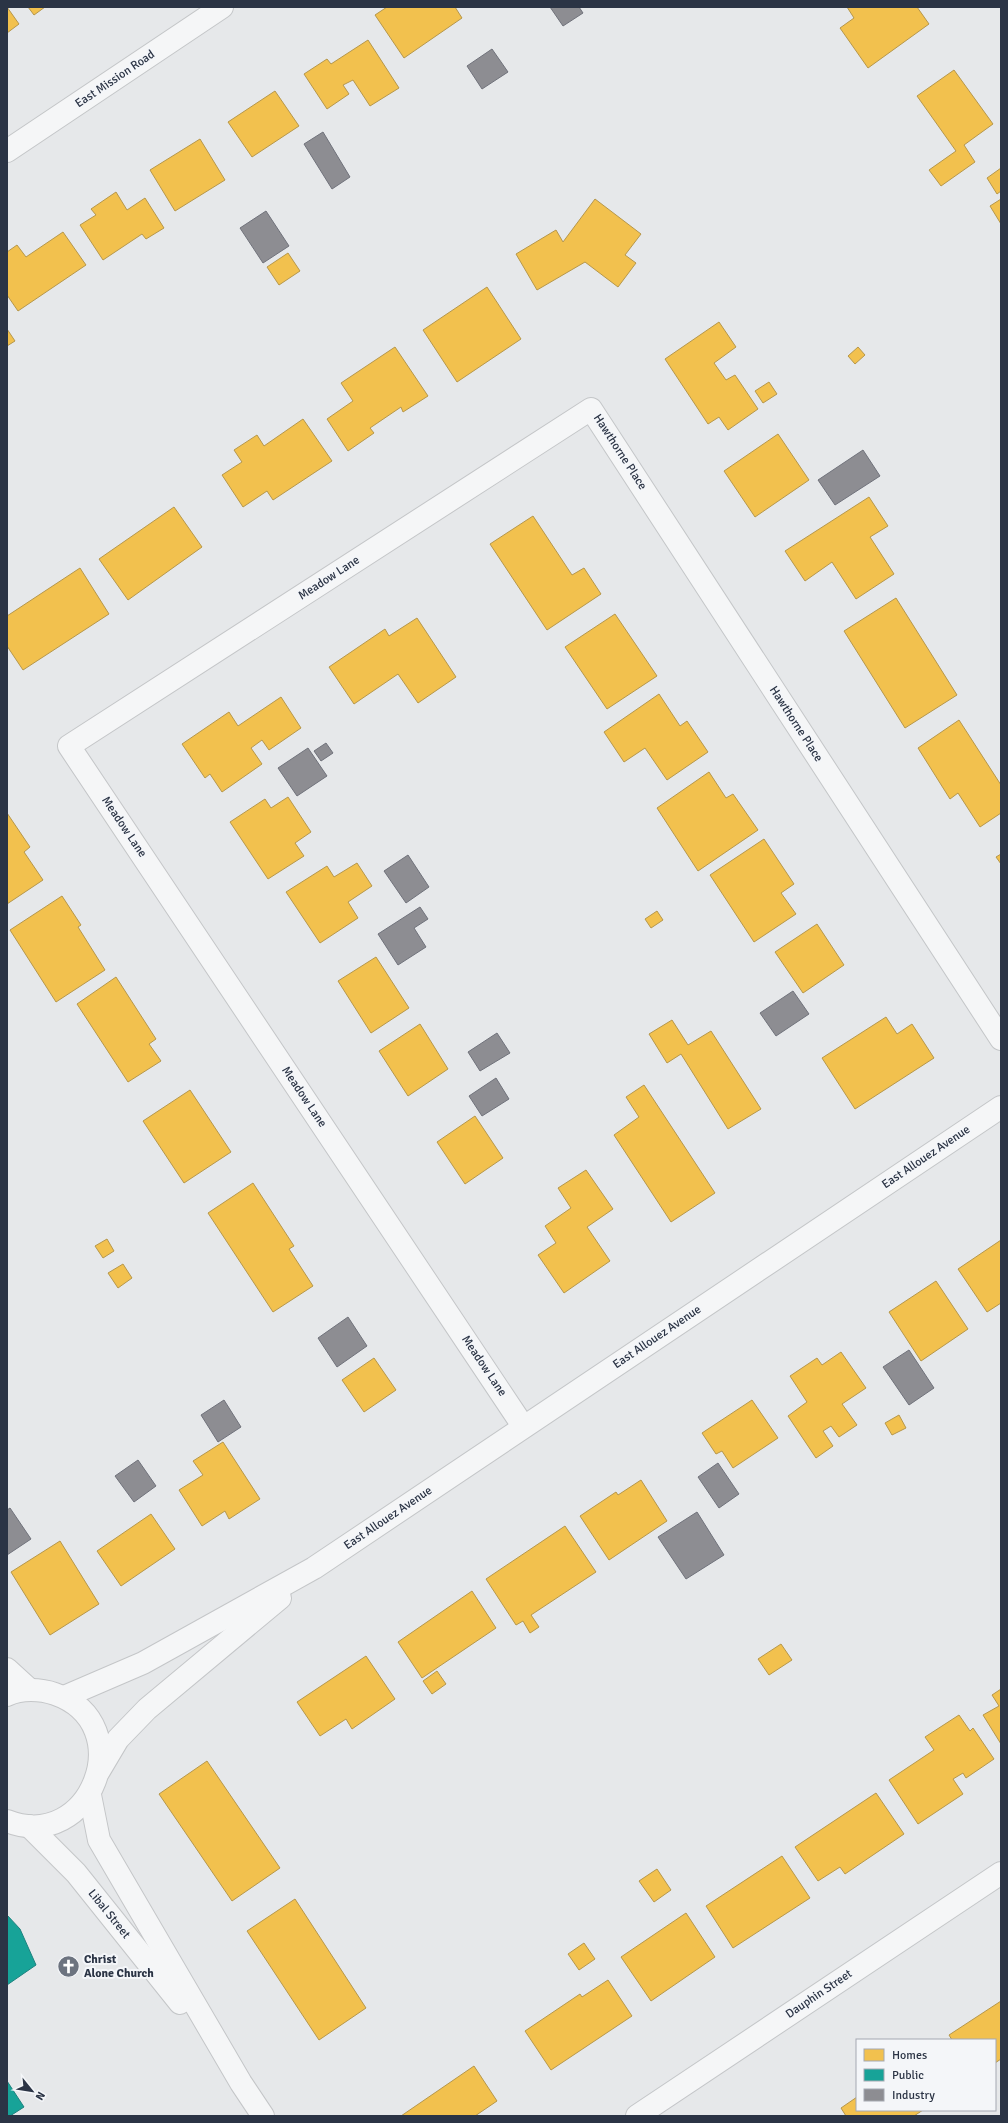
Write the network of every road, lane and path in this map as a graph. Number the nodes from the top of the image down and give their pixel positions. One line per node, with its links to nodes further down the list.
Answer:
1 (222, 7): 2 (street, East Mission Road)
2 (7, 151)
3 (591, 409): 4 (street, Hawthorne Place); 6 (street, Meadow Lane)
4 (1001, 1039)
5 (1001, 1107): 6 (street, East Allouez Avenue)
6 (524, 1426): 7 (street, East Allouez Avenue)
7 (314, 1568): 11 (street, East Allouez Avenue); 12 (street, East Allouez Avenue)
8 (7, 1669): 9 (street)
9 (30, 1690): 10 (street); 11 (street)
10 (7, 1695)
11 (64, 1697): 12 (street)
12 (99, 1771): 13 (street)
13 (90, 1795): 15 (street); 17 (street, Libal Street)
14 (7, 1821): 15 (street)
15 (29, 1826): 17 (street, Libal Street)
16 (1001, 1873): 19 (street, Dauphin Street)
17 (241, 2083): 18 (street, Libal Street)
18 (263, 2116)
19 (637, 2116)

